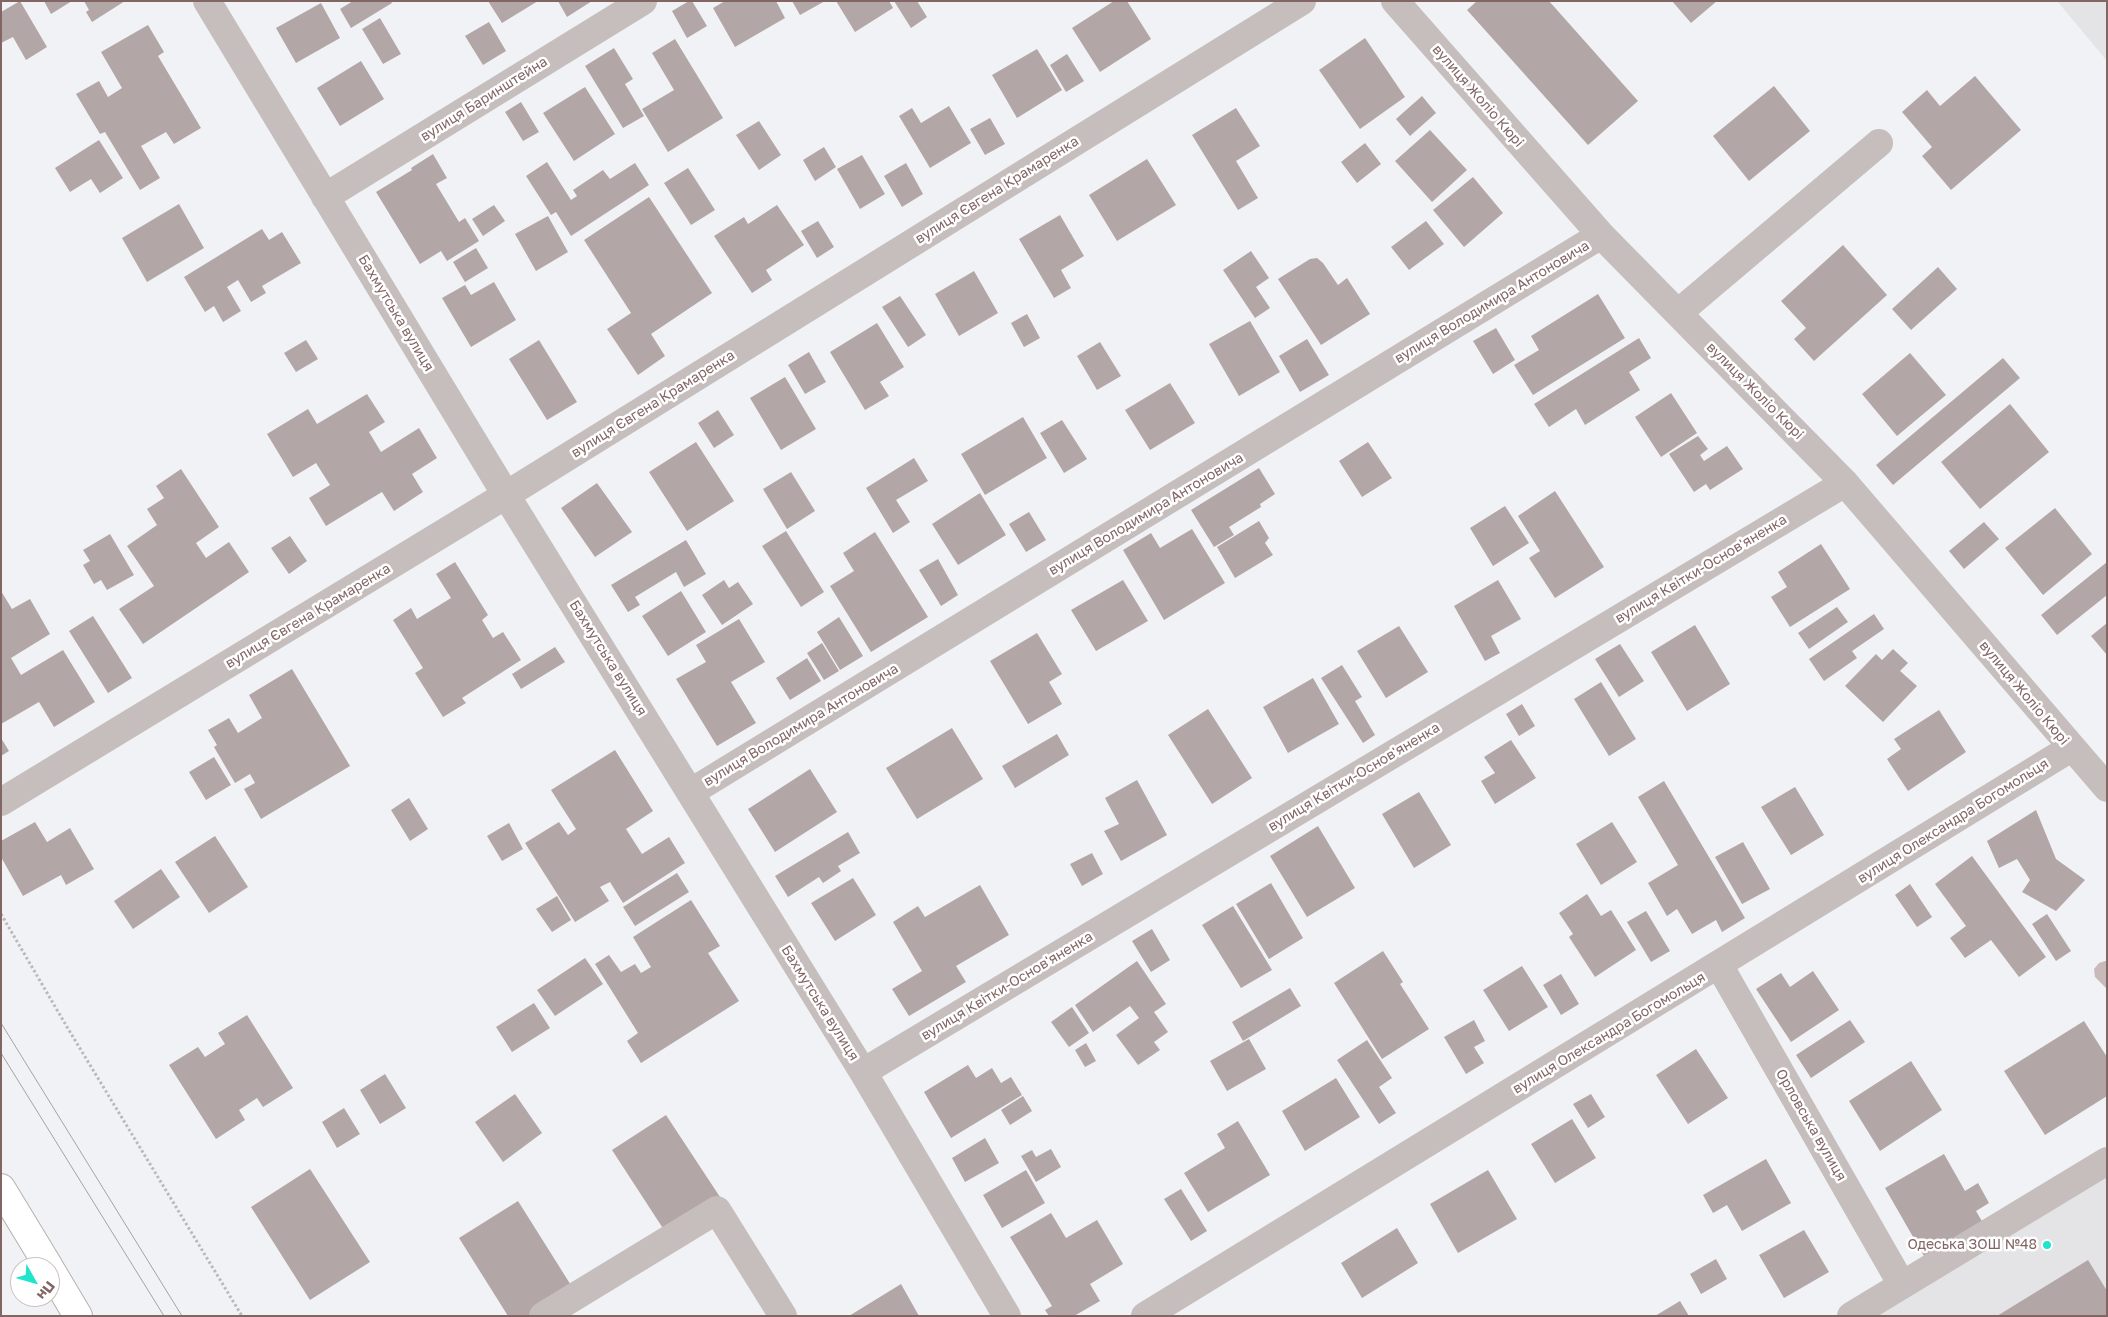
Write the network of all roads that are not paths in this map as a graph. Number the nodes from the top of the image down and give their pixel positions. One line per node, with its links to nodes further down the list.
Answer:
1 (207, 1): 6 (street, Бахмутська вулиця)
2 (643, 1): 6 (street, вулиця Баринштейна)
3 (1302, 1): 10 (street, вулиця Євгена Крамаренка)
4 (1399, 2): 7 (street, вулиця Жоліо Кюрі)
5 (1879, 143): 8 (street)
6 (325, 197): 10 (street, Бахмутська вулиця)
7 (1601, 236): 8 (street, вулиця Жоліо Кюрі); 13 (street, вулиця Володимира Антоновича)
8 (1678, 313): 9 (street, вулиця Жоліо Кюрі)
9 (1845, 483): 11 (street, вулиця Жоліо Кюрі); 16 (street, вулиця Квітки-Основ'яненка)
10 (506, 495): 13 (street, Бахмутська вулиця); 14 (street, вулиця Євгена Крамаренка)
11 (2071, 748): 12 (street, вулиця Жоліо Кюрі); 15 (street, вулиця Олександра Богомольця)
12 (2107, 788)
13 (691, 792): 16 (street, Бахмутська вулиця)
14 (1, 802)
15 (1719, 965): 21 (street, Орловська вулиця); 26 (street, вулиця Олександра Богомольця)
16 (863, 1072): 25 (street, Бахмутська вулиця)
17 (2107, 1161): 21 (street)
18 (1, 1188): 19 (main road)
19 (43, 1257)
20 (60, 1285): 22 (main road)
21 (1902, 1285): 27 (street)
22 (78, 1316)
23 (543, 1316): 24 (street)
24 (783, 1316)
25 (1007, 1316)
26 (1145, 1316)
27 (1851, 1316)

